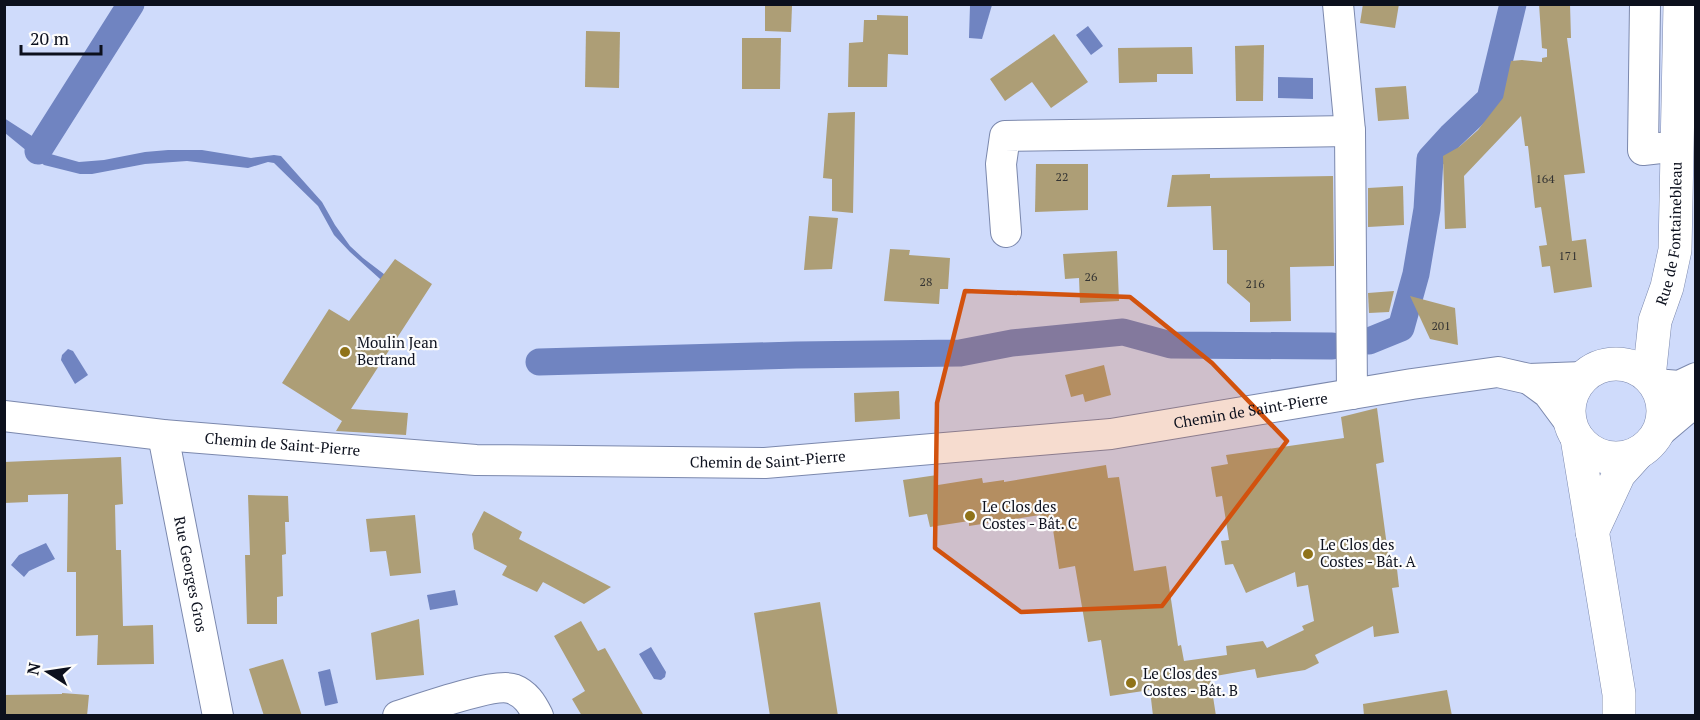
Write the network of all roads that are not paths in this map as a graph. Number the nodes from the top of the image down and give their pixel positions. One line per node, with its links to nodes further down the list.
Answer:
1 (1338, 4): 4 (street)
2 (1645, 4): 5 (street, Rue de Fontainebleau)
3 (1680, 4): 5 (street, Rue de Fontainebleau)
4 (1350, 131): 6 (street); 11 (street)
5 (1678, 146): 7 (street, Rue de Fontainebleau)
6 (1006, 232)
7 (1642, 375): 8 (street); 9 (street); 16 (street)
8 (1583, 377): 10 (street, Chemin de Saint-Pierre); 14 (street)
9 (1695, 378)
10 (1528, 379): 11 (street, Chemin de Saint-Pierre); 14 (street, Chemin de Saint-Pierre)
11 (1352, 394): 15 (street, Chemin de Saint-Pierre)
12 (1695, 401): 16 (street)
13 (4, 416): 15 (street, Chemin de Saint-Pierre)
14 (1574, 431): 16 (street); 17 (street)
15 (163, 435): 18 (street, Rue Georges Gros)
16 (1648, 443): 17 (street)
17 (1592, 532): 21 (street)
18 (219, 716)
19 (398, 716): 20 (street)
20 (538, 716)
21 (1618, 716)

